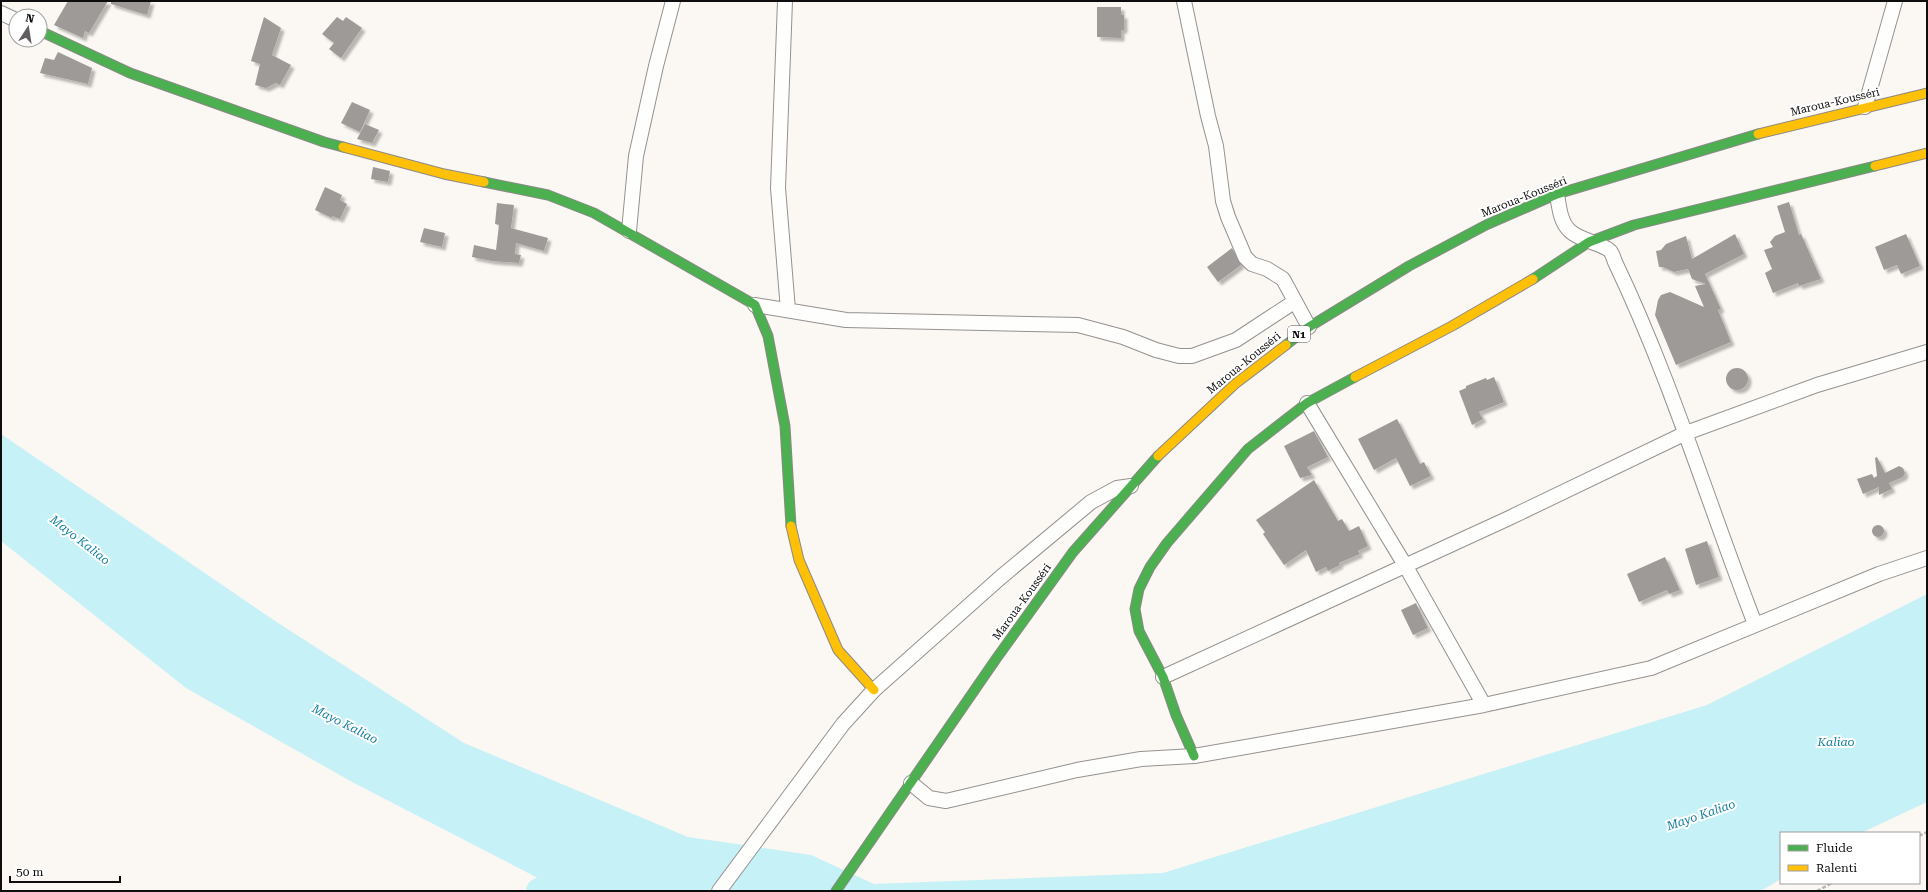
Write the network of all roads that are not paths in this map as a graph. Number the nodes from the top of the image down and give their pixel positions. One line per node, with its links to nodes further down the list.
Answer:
1 (673, 1): 10 (street)
2 (785, 1): 14 (street)
3 (1184, 1): 12 (street)
4 (1895, 1): 7 (street)
5 (48, 35): 10 (main road)
6 (1927, 93): 7 (main road, Maroua-Kousséri / N1)
7 (1865, 107): 9 (main road, Maroua-Kousséri / N1)
8 (1926, 155): 11 (main road)
9 (1557, 194): 11 (street); 15 (main road, Maroua-Kousséri / N1)
10 (629, 232): 13 (main road)
11 (1589, 242): 17 (main road); 18 (street)
12 (1294, 302): 14 (street); 15 (street)
13 (755, 305): 14 (street); 24 (main road)
14 (788, 310)
15 (1309, 327): 19 (main road, Maroua-Kousséri / N1)
16 (1927, 352): 18 (street)
17 (1307, 403): 21 (street); 23 (main road)
18 (1686, 433): 21 (street); 22 (street)
19 (1132, 486): 24 (street); 27 (main road, Maroua-Kousséri / N1)
20 (1927, 558): 22 (street)
21 (1405, 565): 23 (street); 25 (street)
22 (1755, 624): 25 (street)
23 (1163, 678): 26 (main road)
24 (874, 690): 28 (street)
25 (1484, 705): 26 (street)
26 (1194, 756): 27 (street)
27 (911, 783): 29 (main road, Maroua-Kousséri / N1)
28 (719, 891)
29 (836, 891)

